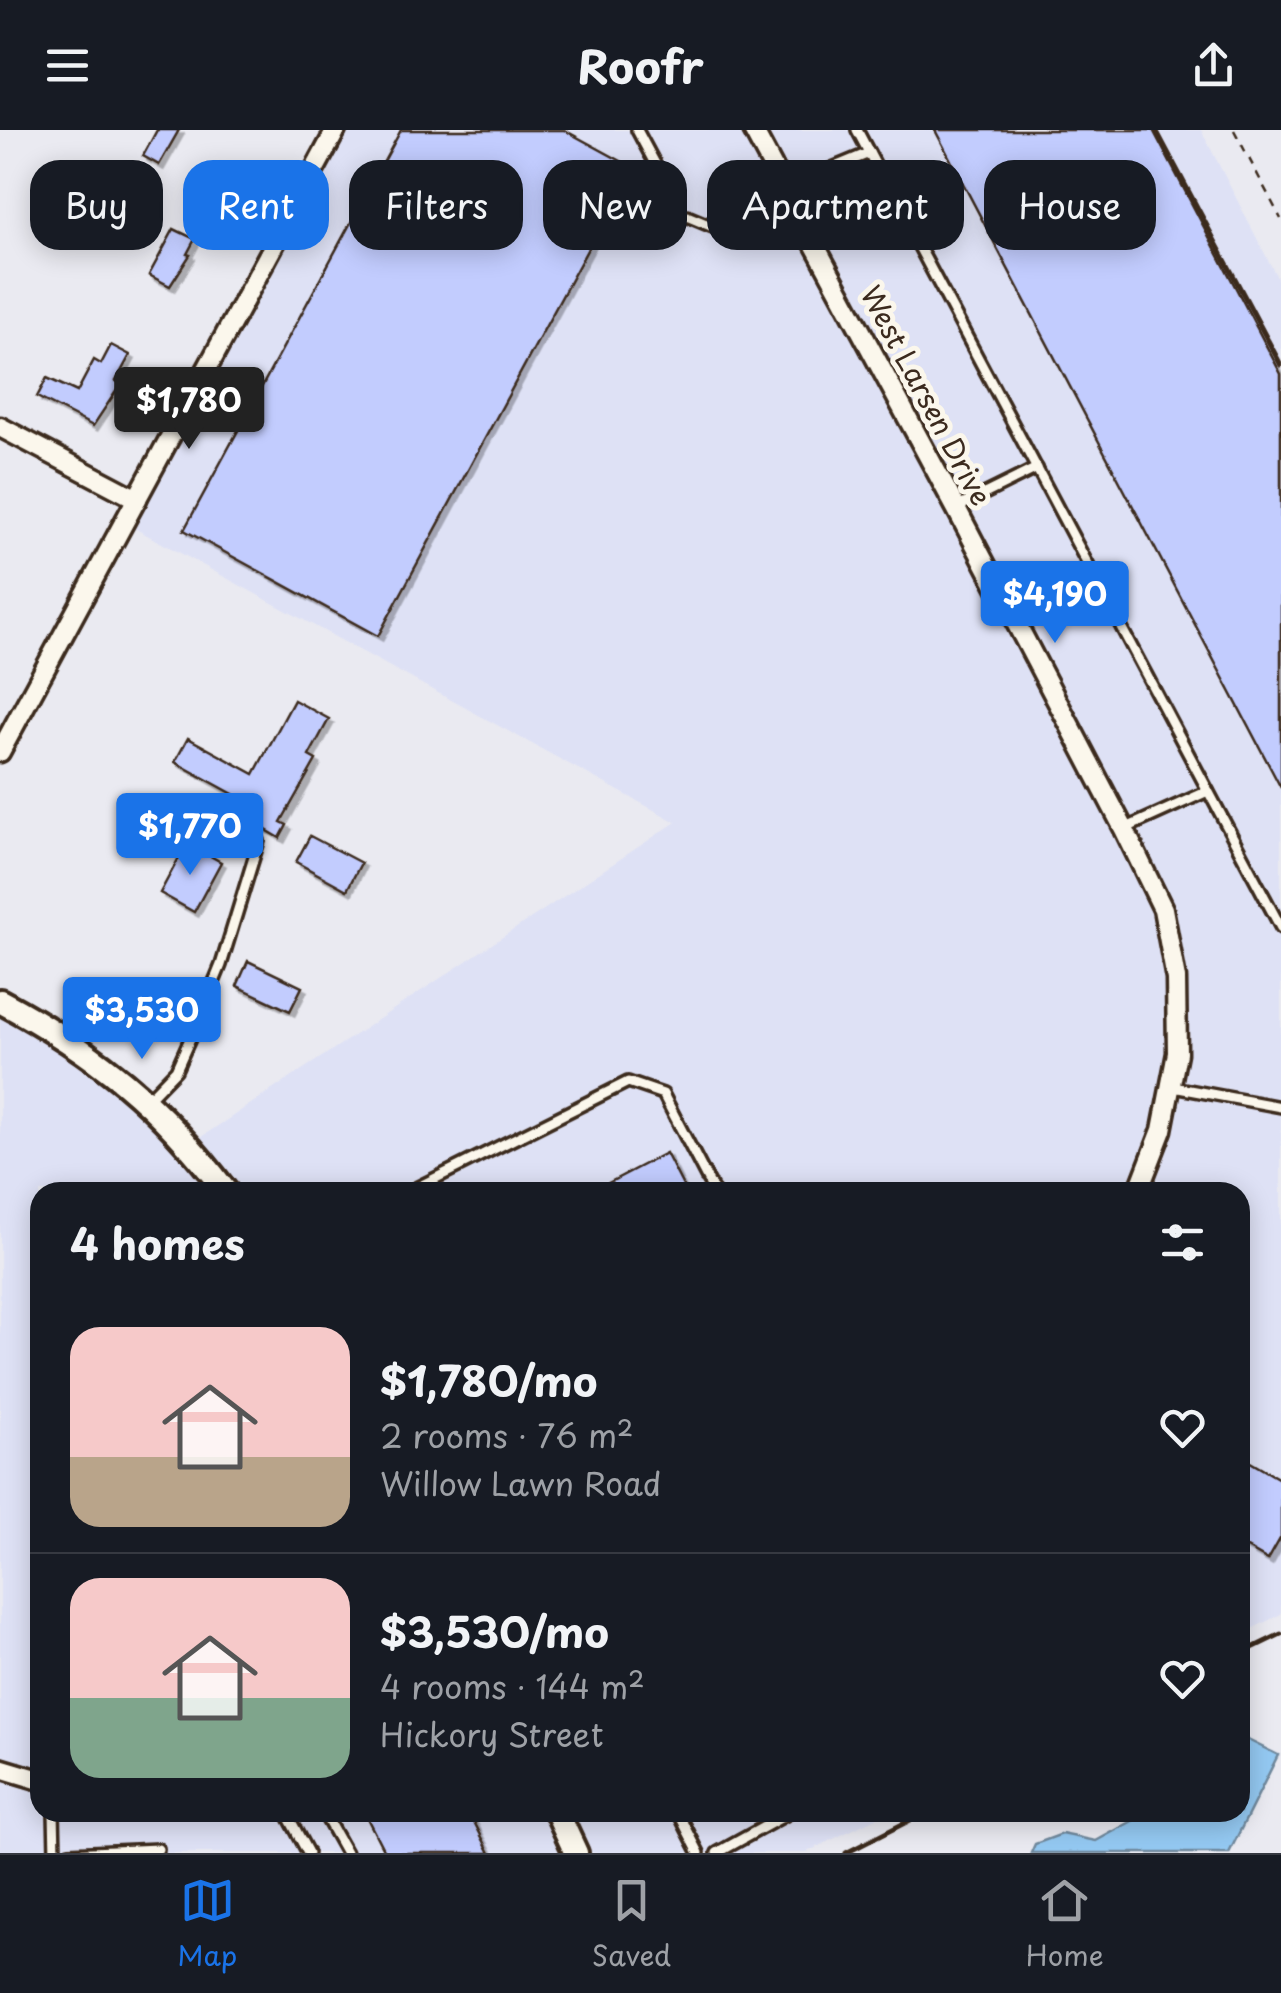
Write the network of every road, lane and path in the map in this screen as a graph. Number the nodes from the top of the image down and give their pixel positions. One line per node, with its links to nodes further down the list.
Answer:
1 (336, 130): 14 (street)
2 (637, 130): 10 (lane)
3 (753, 130): 7 (street, West Larsen Drive)
4 (858, 130): 6 (lane)
5 (1234, 130): 9 (path)
6 (870, 153): 8 (lane); 13 (lane)
7 (769, 160)
8 (853, 160)
9 (1281, 219)
10 (707, 224)
11 (817, 250): 15 (street, West Larsen Drive)
12 (0, 427): 14 (street)
13 (1036, 468): 15 (lane); 17 (lane)
14 (137, 499): 16 (street)
15 (956, 508): 18 (street, West Larsen Drive)
16 (0, 752)
17 (1208, 791): 18 (lane); 20 (lane)
18 (1124, 829): 22 (street, West Larsen Drive)
19 (259, 842): 23 (lane)
20 (1281, 928)
21 (0, 1001): 23 (street)
22 (1172, 1087): 24 (lane); 28 (street, West Larsen Drive)
23 (146, 1101): 25 (street)
24 (1281, 1107)
25 (218, 1182)
26 (429, 1182): 27 (lane)
27 (709, 1182)
28 (1142, 1182)
29 (0, 1768): 30 (street)
30 (30, 1777)
31 (54, 1822): 38 (lane)
32 (291, 1822): 40 (lane)
33 (329, 1822): 41 (lane)
34 (561, 1822): 42 (street)
35 (683, 1822): 43 (lane)
36 (773, 1822): 44 (lane)
37 (158, 1849): 39 (lane)
38 (55, 1853)
39 (69, 1853)
40 (308, 1853)
41 (346, 1853)
42 (576, 1853)
43 (699, 1853)
44 (717, 1853)

